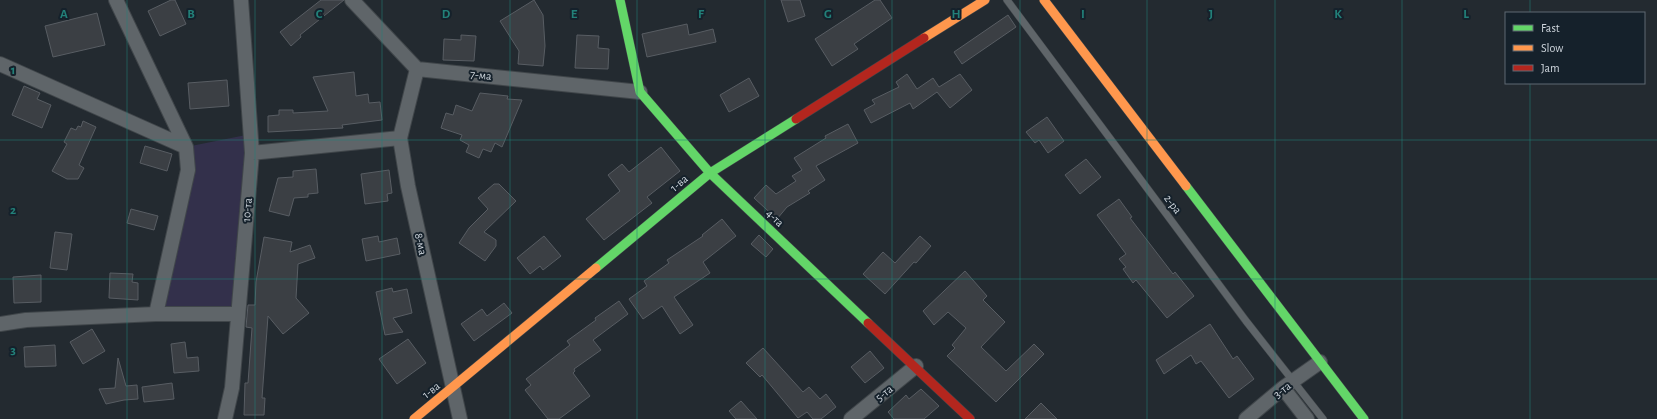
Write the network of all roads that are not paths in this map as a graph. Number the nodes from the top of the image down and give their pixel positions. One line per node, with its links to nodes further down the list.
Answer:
1 (116, 0): 12 (street)
2 (241, 0): 13 (street, 10-та)
3 (352, 0): 9 (street)
4 (620, 0): 10 (street, 4-та)
5 (985, 0): 14 (street, 1-ва)
6 (1006, 0): 20 (lane, 2-ра)
7 (1044, 0): 18 (street)
8 (0, 64): 12 (street)
9 (417, 69): 10 (street, 7-ма); 11 (street, 8-ма)
10 (640, 92): 14 (street, 4-та)
11 (400, 138): 13 (street); 21 (street, 8-ма)
12 (186, 147): 15 (street)
13 (252, 153): 16 (street, 10-та)
14 (710, 173): 19 (street, 4-та); 21 (street, 1-ва)
15 (156, 314): 16 (street); 17 (street)
16 (238, 314): 22 (street, 10-та)
17 (0, 324)
18 (1320, 362): 20 (street, 3-та); 30 (street)
19 (916, 366): 25 (street, 5-та); 26 (street, 4-та)
20 (1289, 384): 27 (street, 3-та); 28 (street); 29 (lane, 2-ра)
21 (453, 388): 23 (street, 1-ва); 24 (street, 8-ма)
22 (225, 419)
23 (414, 419)
24 (460, 419)
25 (851, 419)
26 (970, 419)
27 (1246, 419)
28 (1307, 419)
29 (1323, 419)
30 (1364, 419)

